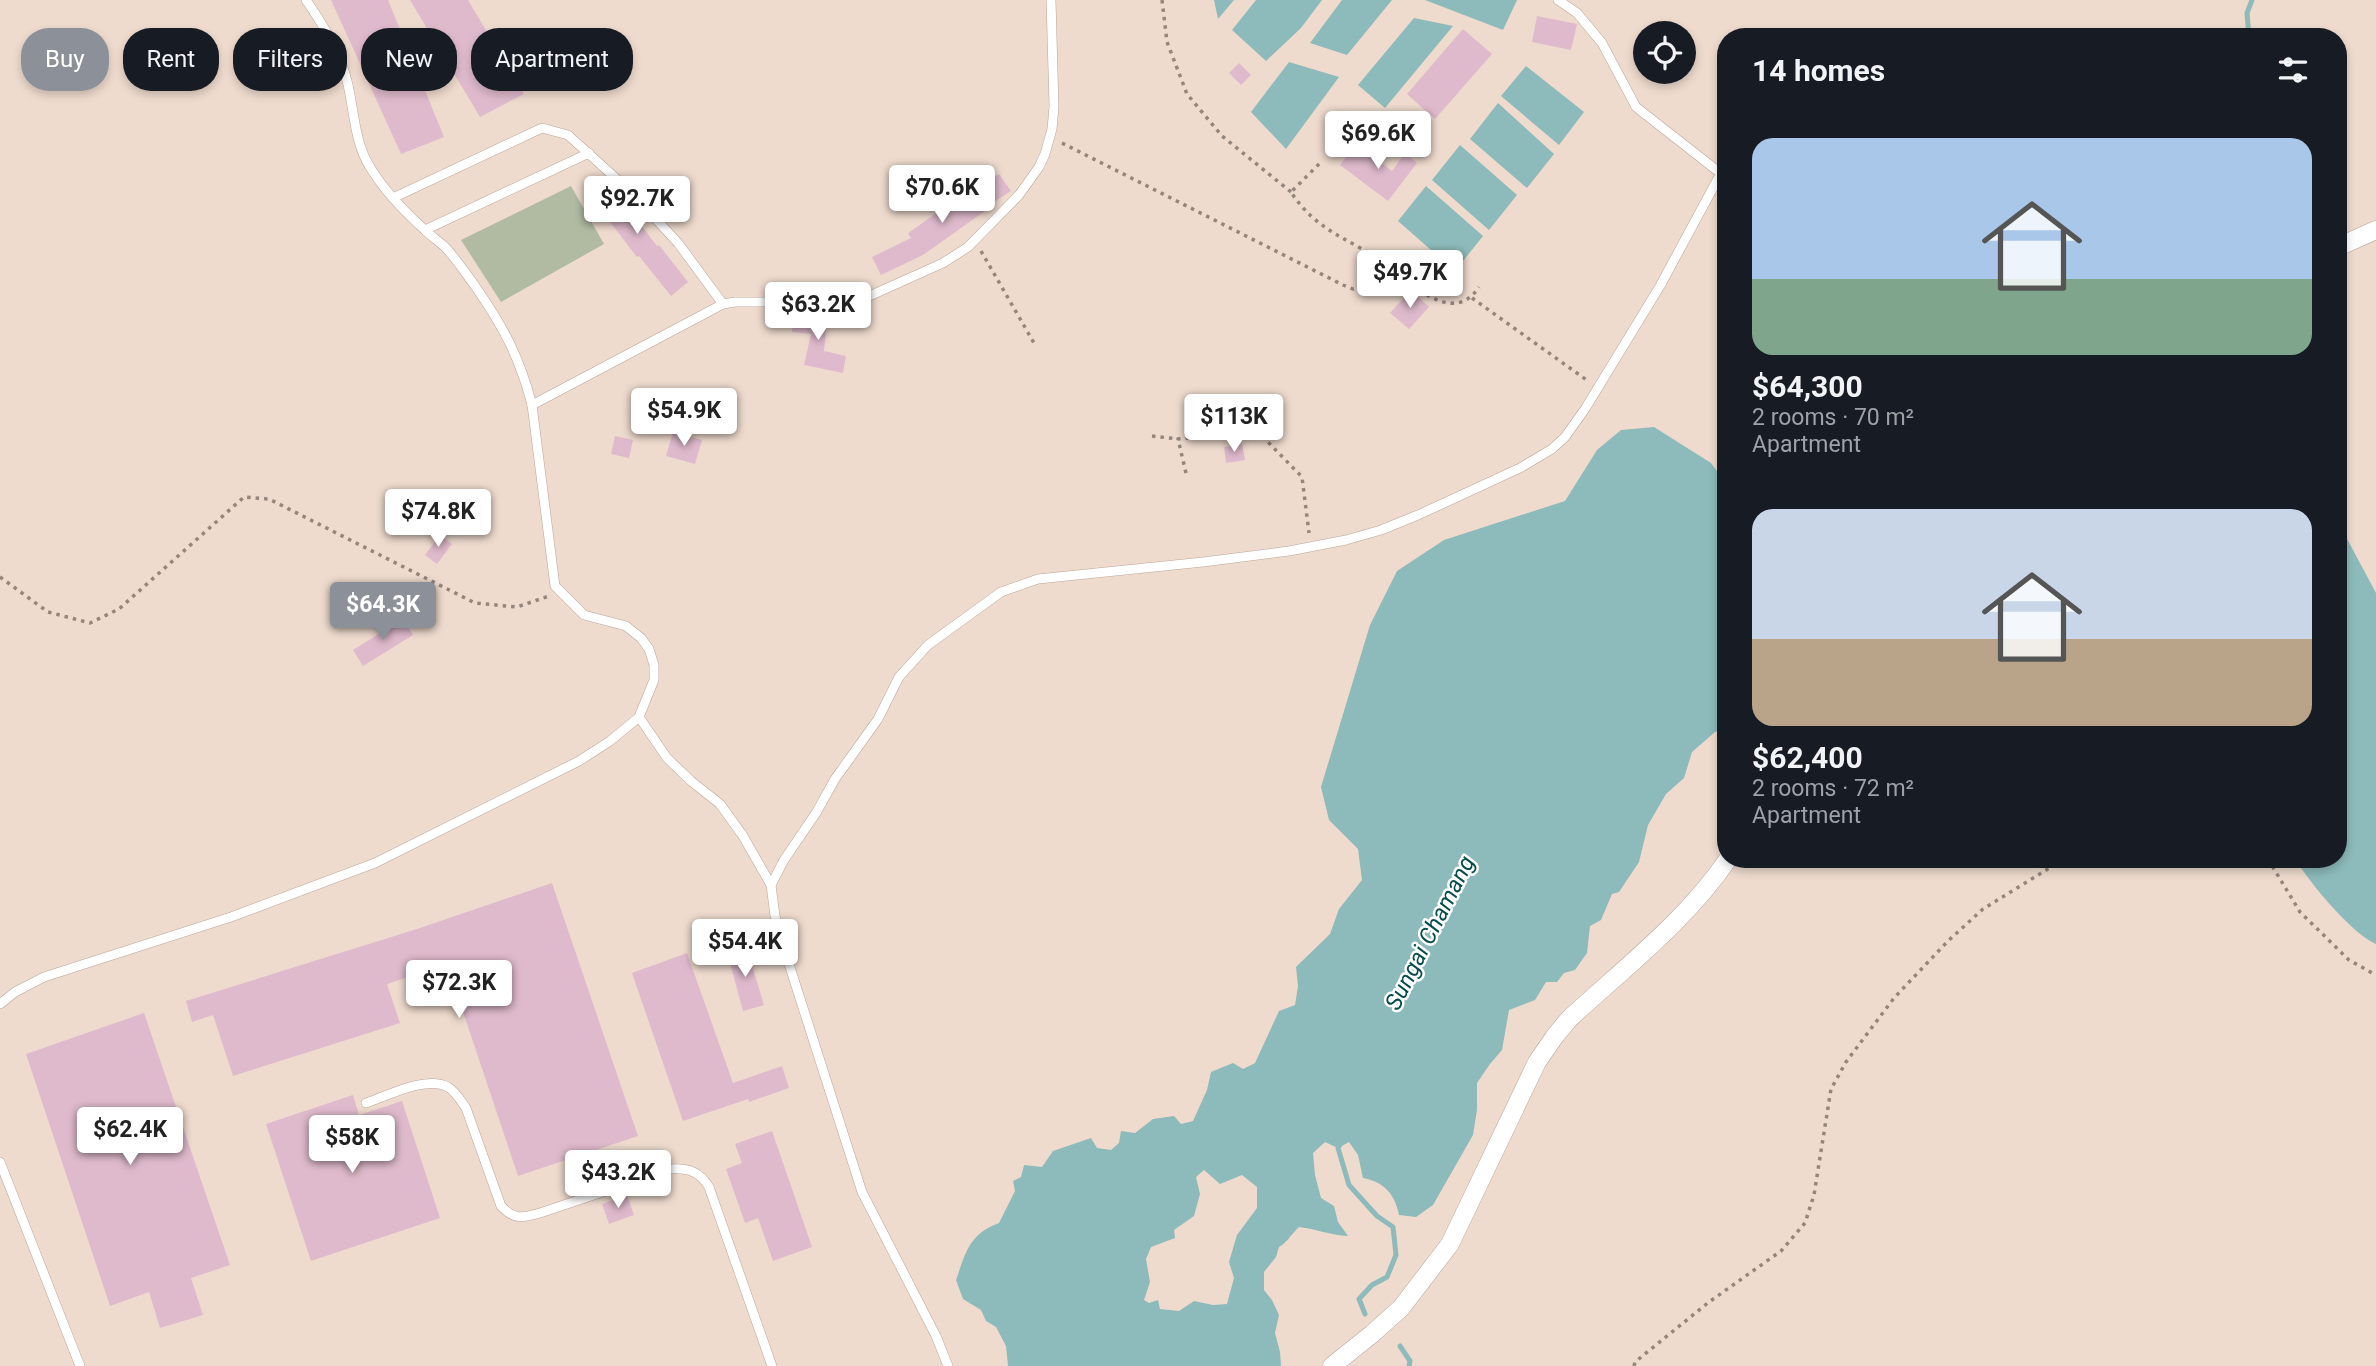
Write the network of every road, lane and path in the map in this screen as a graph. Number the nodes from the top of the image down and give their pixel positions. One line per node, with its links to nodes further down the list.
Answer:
1 (306, 0): 11 (lane)
2 (1051, 0): 5 (lane)
3 (1161, 0): 10 (path)
4 (1558, 0): 8 (lane)
5 (1050, 137): 14 (lane); 16 (path)
6 (589, 153): 11 (lane); 12 (lane); 19 (lane)
7 (1320, 163): 10 (path)
8 (1717, 170)
9 (1717, 186): 21 (lane)
10 (1291, 192): 16 (path)
11 (395, 197): 12 (lane)
12 (425, 230): 22 (lane)
13 (2376, 230): 15 (street)
14 (975, 240): 19 (lane); 20 (path)
15 (2347, 243)
16 (1386, 264): 18 (path)
17 (1479, 287): 18 (path)
18 (1472, 298): 21 (path)
19 (723, 304): 22 (lane)
20 (1034, 343)
21 (1598, 388): 26 (lane)
22 (532, 405): 28 (lane)
23 (1152, 436): 24 (path)
24 (1178, 439): 25 (path); 26 (path)
25 (1186, 473)
26 (1310, 547): 33 (lane)
27 (0, 577): 28 (path)
28 (561, 593): 29 (lane)
29 (639, 717): 33 (lane); 35 (lane)
30 (1722, 868): 41 (street)
31 (2049, 868): 42 (path)
32 (2273, 868): 34 (path)
33 (771, 885): 40 (lane)
34 (2376, 975)
35 (0, 1003)
36 (366, 1103): 39 (lane)
37 (0, 1162): 38 (lane)
38 (80, 1366)
39 (772, 1366)
40 (948, 1366)
41 (1332, 1366)
42 (1634, 1366)

